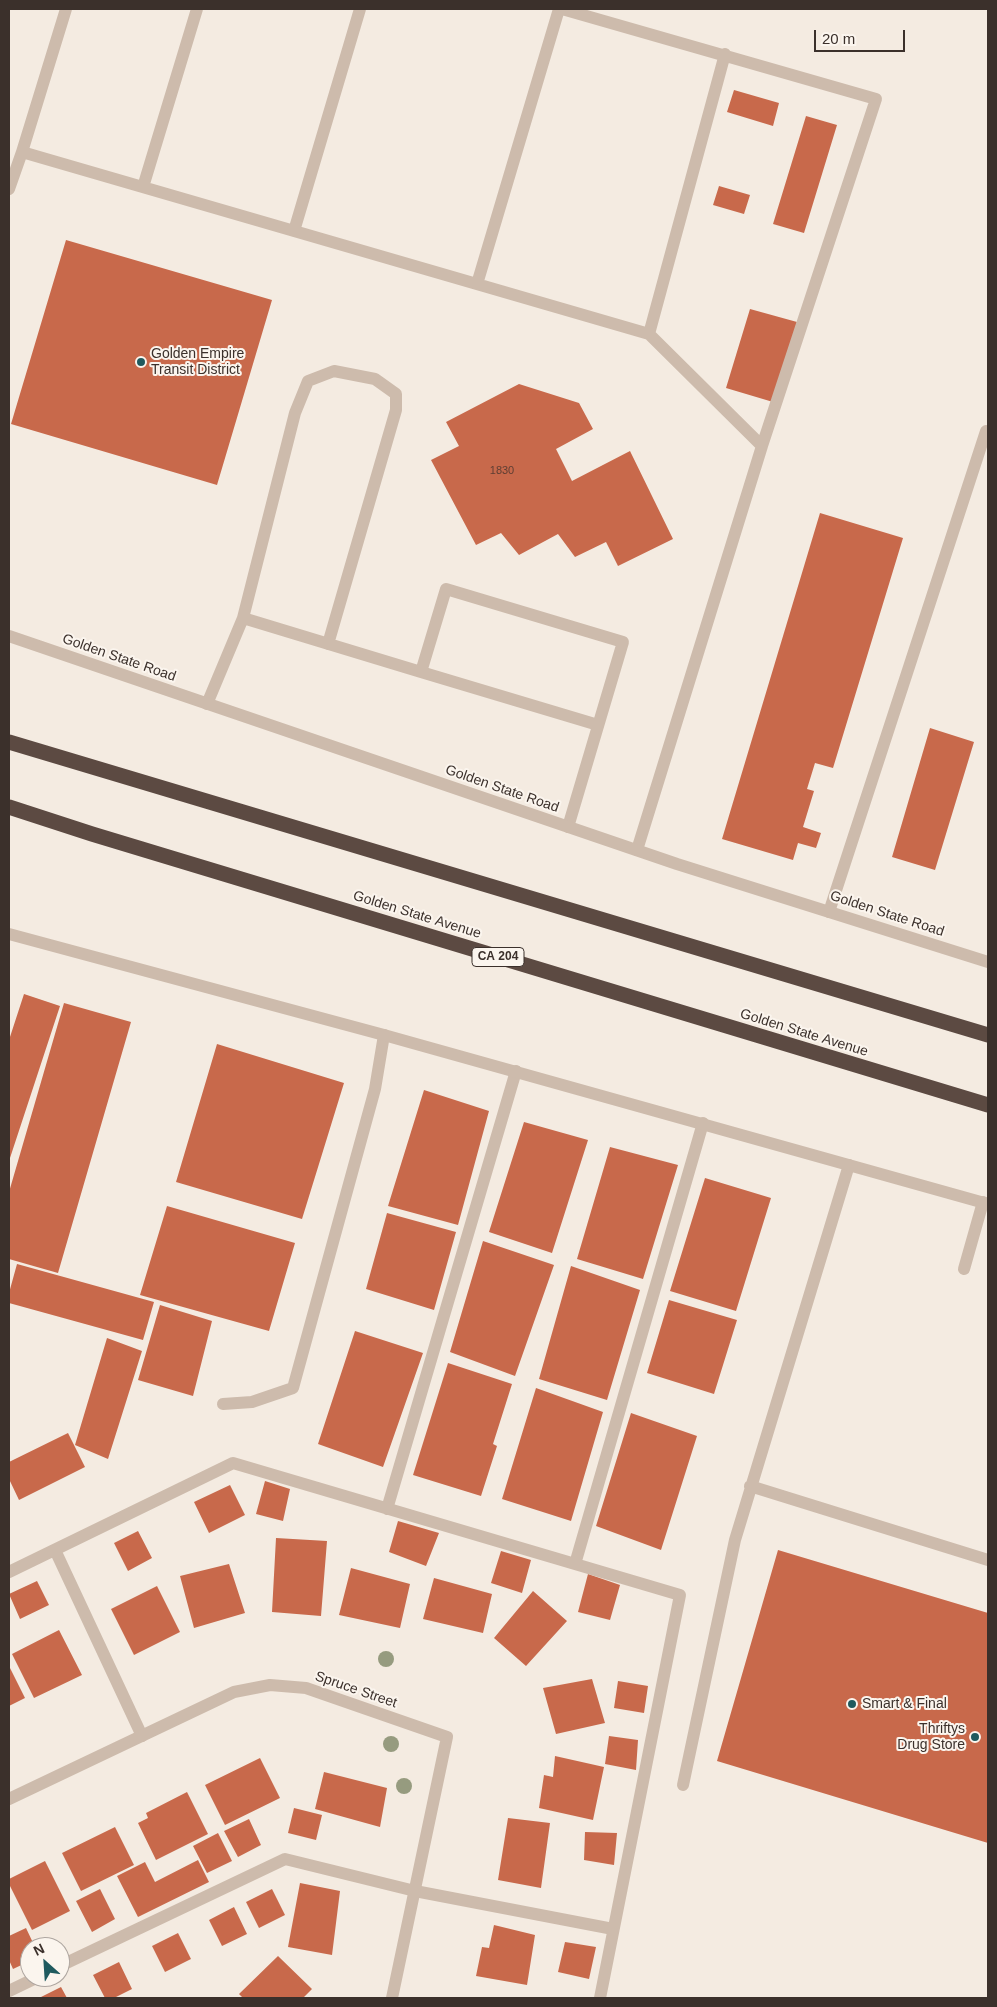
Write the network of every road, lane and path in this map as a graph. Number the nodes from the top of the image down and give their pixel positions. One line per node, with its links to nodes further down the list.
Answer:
1 (66, 9): 6 (street)
2 (197, 9): 7 (street)
3 (360, 9): 9 (street)
4 (560, 9): 5 (street); 10 (street)
5 (725, 54): 11 (street); 13 (street)
6 (22, 152): 7 (street); 8 (street)
7 (143, 187): 9 (street)
8 (9, 188)
9 (294, 231): 10 (street)
10 (477, 284): 11 (street)
11 (648, 334): 13 (street)
12 (986, 431): 24 (street)
13 (762, 446): 23 (street)
14 (243, 618): 16 (street); 16 (street); 18 (street)
15 (9, 636): 18 (street, Golden State Road)
16 (328, 644): 17 (street)
17 (421, 672): 19 (street); 19 (street)
18 (207, 704): 22 (street, Golden State Road)
19 (598, 725): 22 (street)
20 (9, 742): 27 (highway)
21 (9, 807): 30 (highway, Golden State Avenue / CA 204)
22 (568, 827): 23 (street, Golden State Road)
23 (637, 850): 24 (street, Golden State Road)
24 (829, 912): 26 (street, Golden State Road)
25 (9, 934): 28 (street)
26 (988, 962)
27 (988, 1034)
28 (384, 1035): 29 (street); 35 (street)
29 (516, 1071): 31 (street); 37 (street)
30 (988, 1106)
31 (703, 1123): 32 (street); 40 (street)
32 (849, 1165): 33 (street); 36 (street)
33 (986, 1203): 34 (street)
34 (964, 1269)
35 (224, 1404)
36 (750, 1486): 39 (street); 43 (street)
37 (387, 1509): 38 (street); 40 (street)
38 (55, 1550): 41 (street); 42 (street)
39 (988, 1560)
40 (576, 1564): 46 (street)
41 (9, 1572)
42 (142, 1736): 44 (street, Spruce Street); 45 (street, Spruce Street)
43 (683, 1785)
44 (9, 1799)
45 (414, 1891): 46 (street); 47 (street); 48 (street, Spruce Street)
46 (613, 1929): 49 (street)
47 (70, 1961)
48 (392, 1998)
49 (600, 1998)

